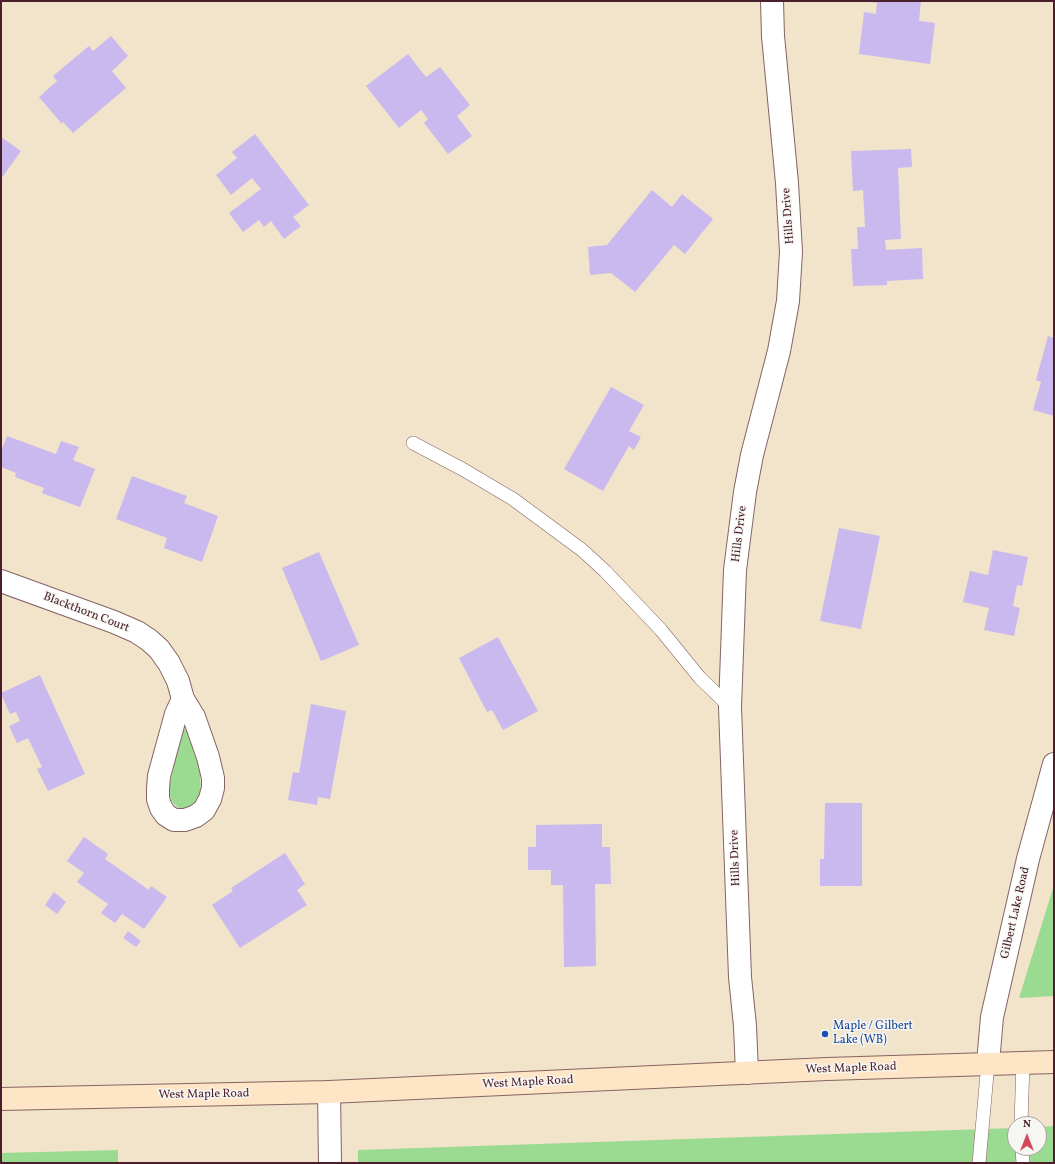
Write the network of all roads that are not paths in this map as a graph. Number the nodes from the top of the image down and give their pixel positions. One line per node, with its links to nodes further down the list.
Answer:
1 (772, 1): 5 (street, Hills Drive)
2 (413, 443): 5 (lane)
3 (1, 581): 4 (street, Blackthorn Court)
4 (183, 699): 4 (street, Blackthorn Court)
5 (730, 707): 10 (street, Hills Drive)
6 (1054, 764): 9 (street, Gilbert Lake Road)
7 (1023, 1062): 8 (main road, West Maple Road); 9 (main road, West Maple Road); 13 (lane)
8 (1054, 1062)
9 (988, 1064): 10 (main road, West Maple Road); 15 (lane)
10 (747, 1073): 11 (main road, West Maple Road)
11 (329, 1092): 12 (main road, West Maple Road); 14 (street)
12 (1, 1099)
13 (1021, 1116)
14 (330, 1163)
15 (979, 1163)

